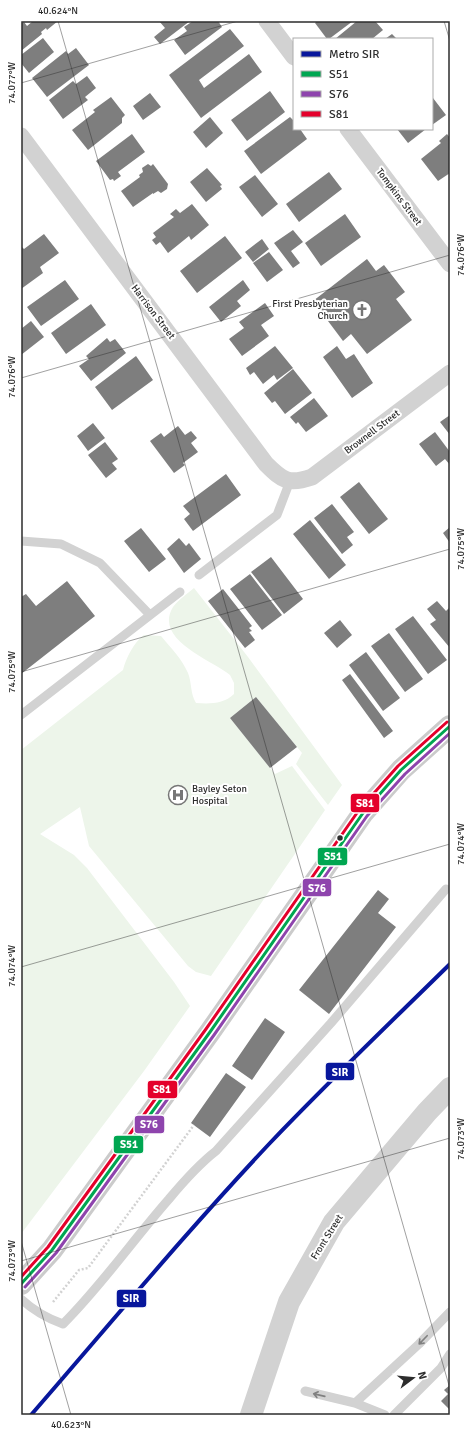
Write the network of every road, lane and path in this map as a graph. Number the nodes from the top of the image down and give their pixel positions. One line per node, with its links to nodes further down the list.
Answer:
1 (267, 21): 2 (street)
2 (293, 56)
3 (349, 130): 5 (street, Tompkins Street)
4 (21, 136): 7 (street, Harrison Street)
5 (450, 264)
6 (450, 373): 7 (street, Brownell Street)
7 (290, 481): 9 (lane)
8 (21, 541): 11 (lane)
9 (199, 575)
10 (180, 592): 11 (lane)
11 (150, 615): 12 (lane)
12 (21, 715)
13 (450, 726): 17 (main road)
14 (446, 889): 18 (lane)
15 (450, 1088): 24 (street, Front Street)
16 (194, 1125): 19 (path)
17 (21, 1284)
18 (21, 1299)
19 (51, 1305)
20 (450, 1312): 23 (lane, one-way to 23)
21 (450, 1354): 26 (lane)
22 (305, 1391): 23 (lane, one-way to 22)
23 (355, 1403): 25 (lane)
24 (251, 1415)
25 (385, 1415)
26 (394, 1415)

